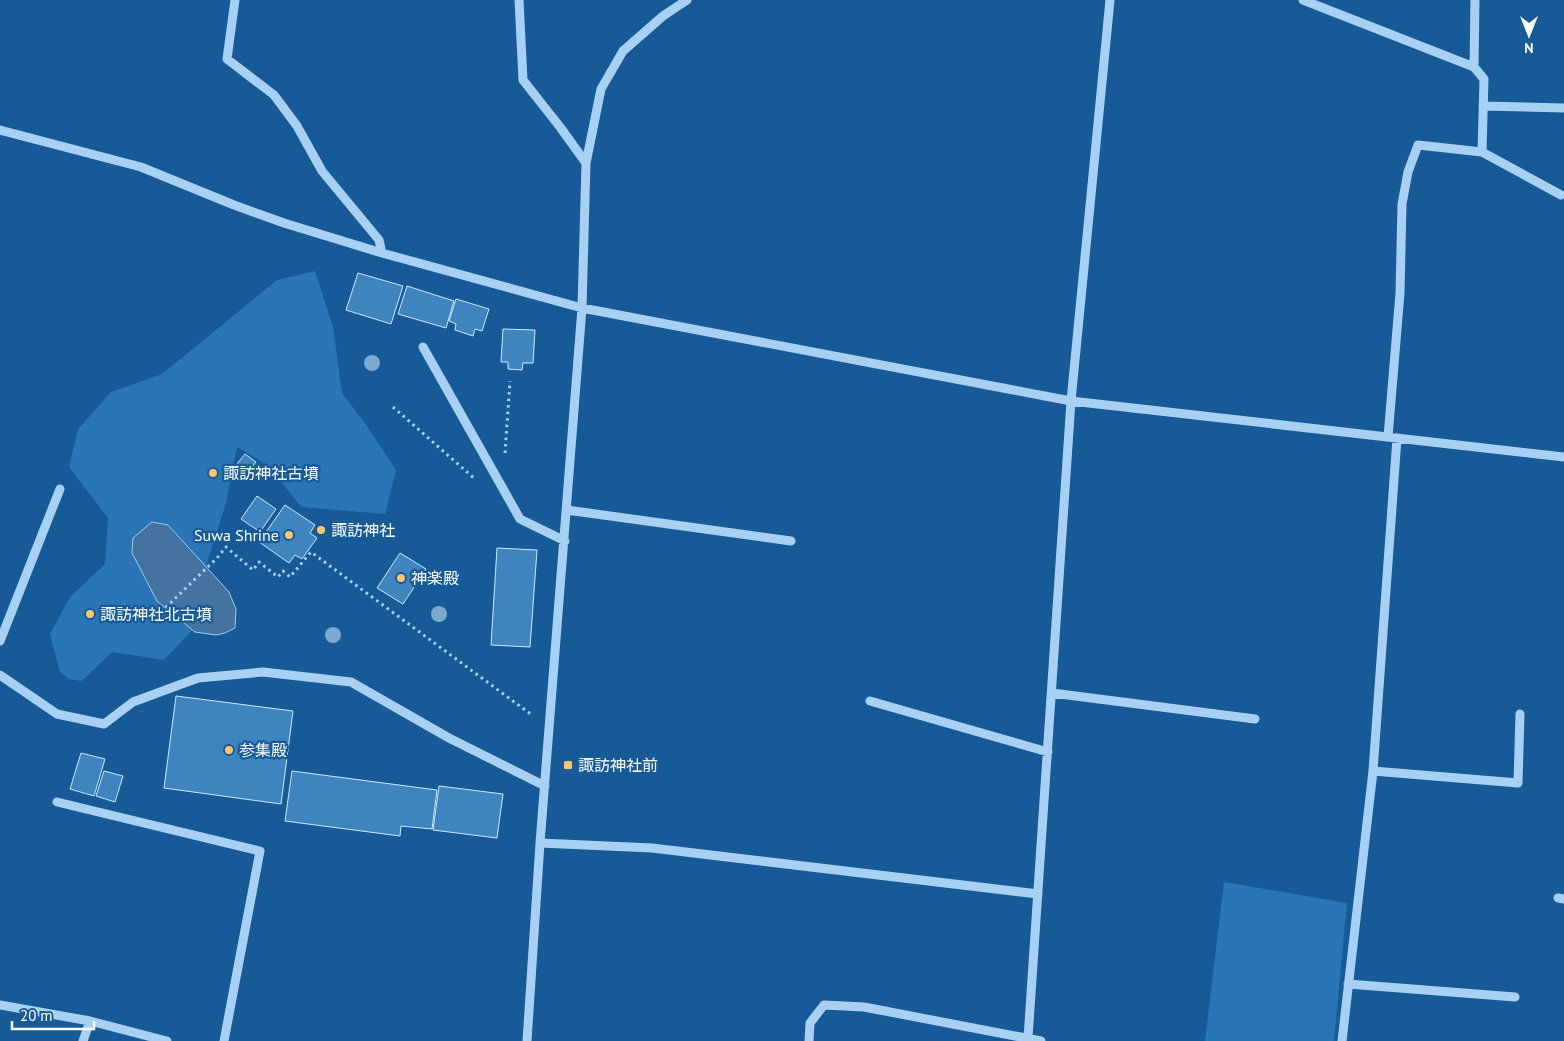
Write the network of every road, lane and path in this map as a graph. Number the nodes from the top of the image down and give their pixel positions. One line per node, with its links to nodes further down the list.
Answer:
1 (235, 0): 14 (street)
2 (519, 0): 12 (street)
3 (686, 0): 12 (street)
4 (1110, 0): 18 (street)
5 (1303, 0): 7 (street)
6 (1475, 0): 7 (street)
7 (1474, 66): 8 (street)
8 (1483, 106): 9 (street); 11 (street)
9 (1564, 108)
10 (0, 130): 14 (street)
11 (1482, 152): 13 (street); 20 (street)
12 (586, 163): 15 (street)
13 (1561, 195)
14 (382, 253): 15 (street)
15 (582, 308): 18 (street); 25 (street)
16 (423, 347): 23 (street)
17 (510, 381): 23 (path)
18 (1071, 401): 20 (street); 31 (street)
19 (393, 407): 22 (path)
20 (1393, 438): 21 (street); 37 (street)
21 (1564, 457)
22 (475, 479)
23 (502, 488): 26 (street)
24 (60, 489): 29 (street)
25 (567, 510): 26 (street); 27 (street)
26 (565, 542): 35 (street)
27 (791, 542)
28 (160, 612): 35 (path)
29 (0, 641)
30 (0, 675): 38 (street)
31 (1052, 693): 34 (street); 36 (street)
32 (870, 701): 36 (street)
33 (1520, 714): 37 (street)
34 (1255, 719)
35 (550, 729): 38 (street)
36 (1048, 752): 41 (street)
37 (1373, 771): 42 (street)
38 (545, 786): 40 (street)
39 (57, 802): 49 (street)
40 (540, 844): 41 (street); 50 (street)
41 (1038, 894): 46 (street)
42 (1348, 984): 43 (street); 53 (street)
43 (1515, 997)
44 (0, 1005): 45 (street)
45 (90, 1021): 47 (street); 48 (street)
46 (1028, 1038): 51 (street); 52 (street)
47 (83, 1041)
48 (167, 1041)
49 (224, 1041)
50 (527, 1041)
51 (809, 1041)
52 (1041, 1041)
53 (1342, 1041)

